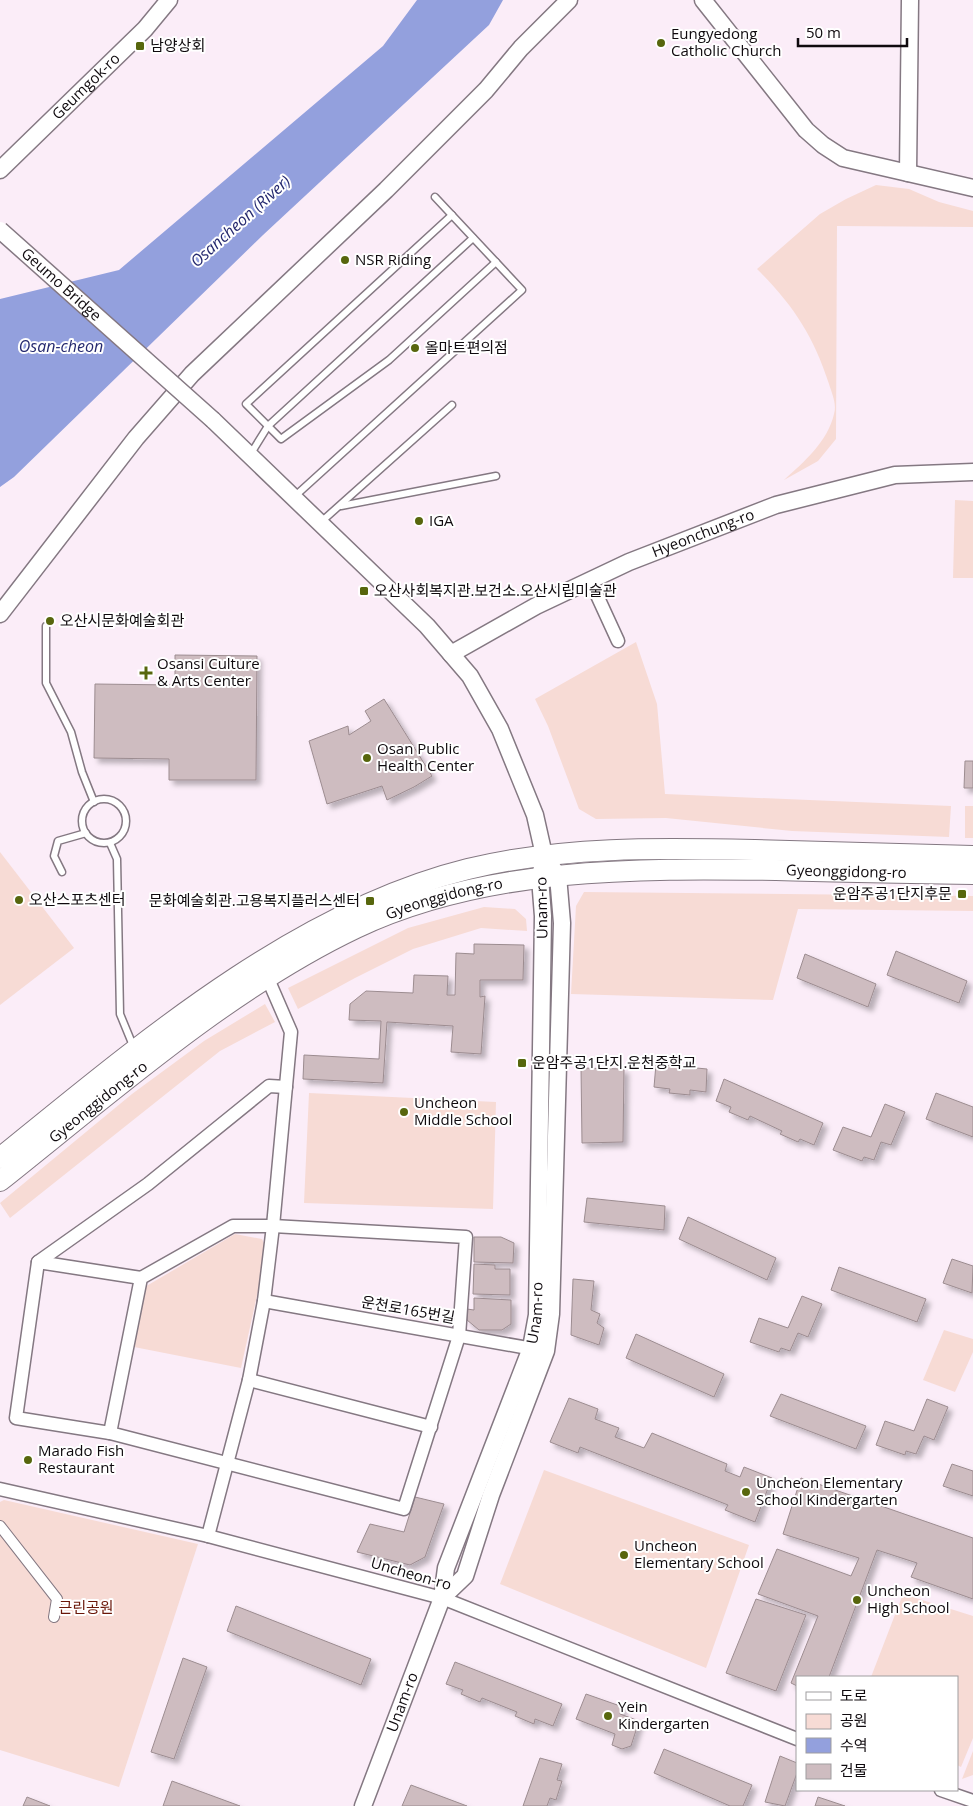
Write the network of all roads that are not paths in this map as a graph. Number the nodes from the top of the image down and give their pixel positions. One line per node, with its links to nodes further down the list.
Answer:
1 (169, 0): 6 (street, Geumgok-ro)
2 (180, 0): 6 (lane)
3 (569, 0): 24 (street)
4 (703, 0): 8 (street)
5 (910, 0): 8 (street)
6 (159, 14): 7 (street, Geumgok-ro)
7 (0, 170)
8 (908, 173): 9 (street)
9 (973, 188)
10 (435, 197): 11 (lane)
11 (452, 215): 13 (lane); 16 (lane)
12 (0, 230): 17 (street, Geumo Bridge, bridge)
13 (473, 238): 14 (lane); 16 (lane)
14 (496, 262): 16 (lane); 20 (lane)
15 (452, 405): 21 (lane)
16 (268, 426): 17 (lane)
17 (250, 456): 20 (street, Geumo Bridge)
18 (973, 472): 23 (street, Hyeonchung-ro)
19 (496, 476): 21 (lane)
20 (294, 498): 22 (street, Geumo Bridge)
21 (339, 506): 22 (lane)
22 (320, 523): 27 (street, Geumo Bridge)
23 (590, 580): 26 (street); 27 (street, Hyeonchung-ro)
24 (0, 614)
25 (46, 626): 28 (lane)
26 (618, 641)
27 (451, 654): 31 (street, Geumo Bridge)
28 (94, 802): 29 (lane); 30 (lane)
29 (86, 833): 30 (lane); 33 (lane)
30 (110, 843): 37 (lane)
31 (544, 854): 32 (main road, Gyeonggidong-ro); 35 (street, Unam-ro); 37 (main road, Gyeonggidong-ro)
32 (973, 856)
33 (62, 872)
34 (973, 874): 35 (main road, Gyeonggidong-ro)
35 (549, 877): 36 (main road, Gyeonggidong-ro); 46 (street, Unam-ro)
36 (268, 979): 37 (main road, Gyeonggidong-ro); 38 (street)
37 (140, 1057): 39 (main road, Gyeonggidong-ro); 40 (main road, Gyeonggidong-ro)
38 (286, 1088): 41 (street); 42 (street)
39 (0, 1158)
40 (0, 1181)
41 (273, 1226): 43 (street); 44 (street); 45 (street)
42 (38, 1262): 43 (street); 49 (street)
43 (141, 1278): 49 (street)
44 (264, 1301): 45 (street, 운천로165번길); 47 (street)
45 (459, 1336): 46 (street, 운천로165번길); 48 (street)
46 (538, 1350): 54 (street, Unam-ro)
47 (249, 1380): 48 (street); 50 (street)
48 (431, 1427): 50 (street)
49 (110, 1433): 50 (street)
50 (227, 1464): 53 (street)
51 (0, 1489): 53 (street, Uncheon-ro)
52 (0, 1526): 55 (street)
53 (208, 1536): 54 (street, Uncheon-ro)
54 (442, 1598): 56 (street, Uncheon-ro); 59 (street, Unam-ro)
55 (54, 1617)
56 (796, 1739)
57 (944, 1791): 58 (street)
58 (973, 1801)
59 (363, 1806)

